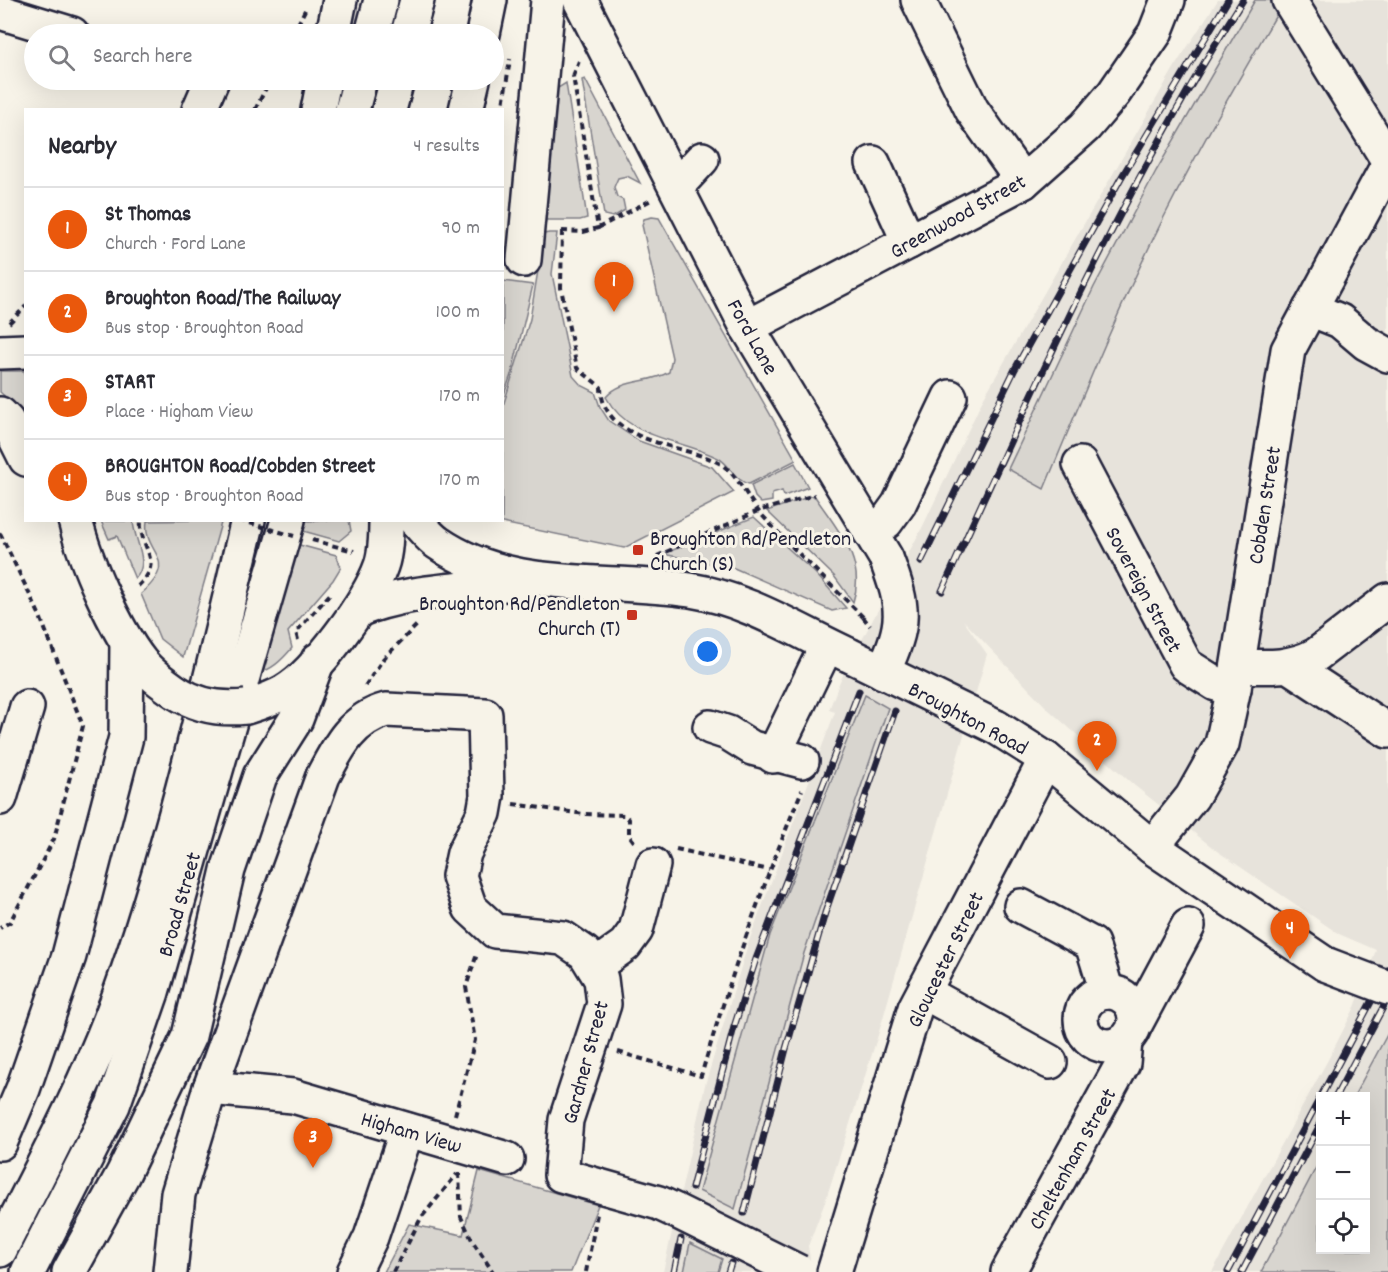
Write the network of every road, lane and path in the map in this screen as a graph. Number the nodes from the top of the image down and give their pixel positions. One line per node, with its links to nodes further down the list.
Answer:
1 (309, 0): 13 (path)
2 (340, 0): 14 (main road)
3 (381, 0): 15 (main road)
4 (417, 0): 16 (main road)
5 (490, 0): 17 (main road)
6 (548, 0): 35 (main road)
7 (580, 0): 34 (main road, Ford Lane)
8 (918, 0): 33 (main road)
9 (1168, 0): 33 (main road, Greenwood Street)
10 (1289, 0): 30 (main road)
11 (1, 13): 12 (main road)
12 (38, 24)
13 (298, 24)
14 (335, 24)
15 (375, 24)
16 (411, 24)
17 (485, 24)
18 (573, 76): 36 (path)
19 (235, 90): 24 (main road)
20 (322, 90): 25 (main road)
21 (357, 90): 26 (main road)
22 (394, 90): 27 (main road)
23 (471, 90): 28 (main road)
24 (203, 108)
25 (318, 108)
26 (353, 108)
27 (390, 108)
28 (466, 108)
29 (702, 159): 34 (main road)
30 (1388, 160)
31 (873, 163): 38 (main road)
32 (1388, 165): 40 (main road, Cobden Street)
33 (1023, 182): 38 (main road, Greenwood Street)
34 (676, 187): 36 (path); 42 (main road, Ford Lane)
35 (520, 224): 37 (path); 39 (main road)
36 (598, 228): 37 (path)
37 (562, 231): 50 (path)
38 (909, 242): 42 (main road, Greenwood Street)
39 (524, 260)
40 (1310, 309): 44 (main road); 75 (main road, Cobden Street)
41 (24, 311): 43 (path)
42 (747, 327): 49 (main road, Ford Lane)
43 (10, 344)
44 (1388, 355)
45 (950, 397): 59 (main road)
46 (0, 414): 47 (main road)
47 (24, 455)
48 (1080, 464): 75 (main road, Sovereign Street)
49 (842, 488): 50 (path); 59 (main road, Ford Lane)
50 (758, 511): 65 (path); 69 (path)
51 (141, 522): 64 (path)
52 (247, 522): 103 (main road, Broad Street)
53 (252, 522): 57 (path, bridge)
54 (386, 522): 68 (main road)
55 (417, 522): 62 (main road, Broughton Road)
56 (74, 525): 70 (main road)
57 (291, 528): 60 (path); 104 (main road, Broad Street)
58 (356, 543): 60 (path)
59 (878, 545): 74 (main road, Ford Lane, bridge)
60 (354, 550): 61 (path)
61 (352, 559)
62 (532, 579): 65 (main road, Broughton Road); 66 (main road, Broughton Road)
63 (339, 584): 72 (path)
64 (138, 586)
65 (645, 586): 71 (main road, Broughton Road)
66 (449, 590): 68 (main road, Broughton Road); 77 (path)
67 (1388, 600): 73 (main road)
68 (358, 610): 72 (main road)
69 (863, 617)
70 (127, 642): 72 (main road, bridge); 99 (main road)
71 (838, 650): 74 (main road, Broughton Road, bridge); 80 (main road)
72 (308, 651): 105 (main road)
73 (1289, 666): 75 (main road, Sovereign Street); 79 (main road)
74 (883, 672): 81 (main road, Broughton Road, bridge)
75 (1236, 677): 84 (main road, Cobden Street)
76 (27, 707): 82 (main road)
77 (371, 714): 83 (main road); 97 (main road)
78 (710, 727): 80 (main road)
79 (1388, 731)
80 (788, 758): 86 (path)
81 (1046, 759): 84 (main road, Broughton Road); 92 (main road, Gloucester Street)
82 (0, 798)
83 (486, 800): 85 (path); 89 (main road)
84 (1152, 847): 91 (main road, Broughton Road, bridge)
85 (653, 865): 86 (path); 90 (main road)
86 (769, 870): 95 (path)
87 (1021, 906): 93 (main road)
88 (1188, 926): 94 (main road, Cheltenham Street)
89 (491, 927): 90 (main road, Gardner Street); 100 (path)
90 (594, 967): 95 (main road, Gardner Street)
91 (1388, 988)
92 (924, 992): 96 (main road); 112 (main road, Gloucester Street)
93 (1107, 992): 94 (main road); 94 (main road)
94 (1130, 1033): 113 (main road, Cheltenham Street)
95 (591, 1044): 102 (main road, Gardner Street)
96 (1050, 1062)
97 (210, 1088): 98 (main road, Higham View); 106 (main road)
98 (407, 1130): 100 (main road, Higham View); 107 (main road)
99 (0, 1143)
100 (458, 1153): 101 (main road, Higham View); 108 (path); 109 (path)
101 (507, 1159)
102 (602, 1186): 110 (path); 111 (main road, Gardner Street, bridge)
103 (0, 1250)
104 (28, 1272)
105 (69, 1272)
106 (170, 1272)
107 (354, 1272)
108 (393, 1272)
109 (493, 1272)
110 (586, 1272)
111 (800, 1272)
112 (834, 1272)
113 (1008, 1272)

